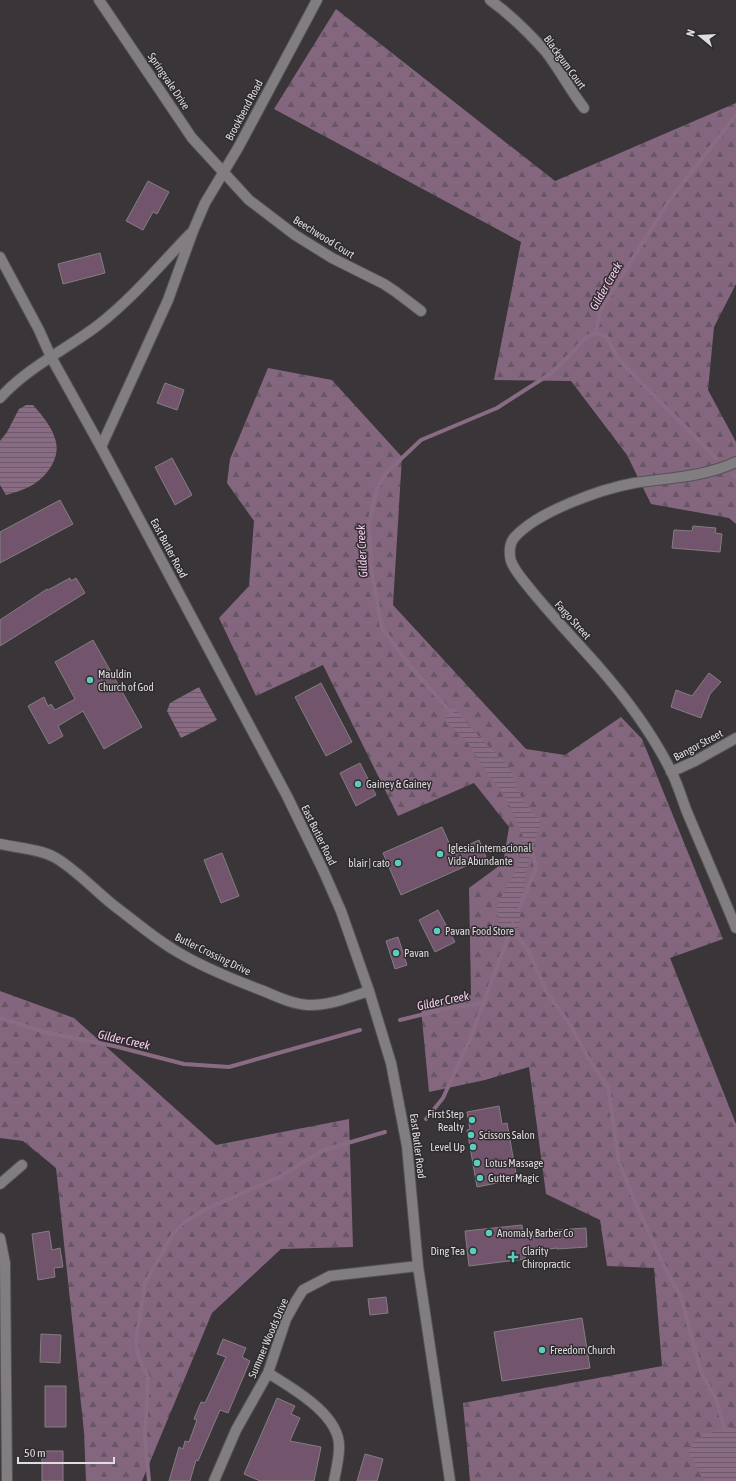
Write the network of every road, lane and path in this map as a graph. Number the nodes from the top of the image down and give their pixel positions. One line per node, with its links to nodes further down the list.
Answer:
1 (98, 0): 5 (street, Springvale Drive)
2 (317, 0): 5 (street, Brookbend Road)
3 (490, 0): 4 (street, Blackgum Court)
4 (584, 108)
5 (224, 172): 6 (street, Brookbend Road); 8 (street, Beechwood Court)
6 (193, 231): 9 (street, Brookbend Road); 11 (street, Brookbend Road)
7 (0, 257): 9 (street, East Butler Road)
8 (421, 311)
9 (51, 357): 10 (street, Brookbend Road); 11 (street, East Butler Road)
10 (0, 398)
11 (101, 447): 17 (street, East Butler Road)
12 (736, 462): 14 (street, Fargo Street)
13 (736, 738): 14 (street, Bangor Street)
14 (672, 772): 16 (street, Fargo Street)
15 (0, 844): 17 (street, Butler Crossing Drive)
16 (736, 928)
17 (370, 991): 21 (street, East Butler Road)
18 (22, 1165): 19 (street)
19 (0, 1184)
20 (0, 1238): 23 (street)
21 (418, 1266): 22 (street, Summer Woods Drive); 27 (street, East Butler Road)
22 (268, 1373): 25 (street, Summer Woods Drive); 26 (street)
23 (3, 1388): 24 (street)
24 (7, 1481)
25 (214, 1481)
26 (334, 1481)
27 (450, 1481)

